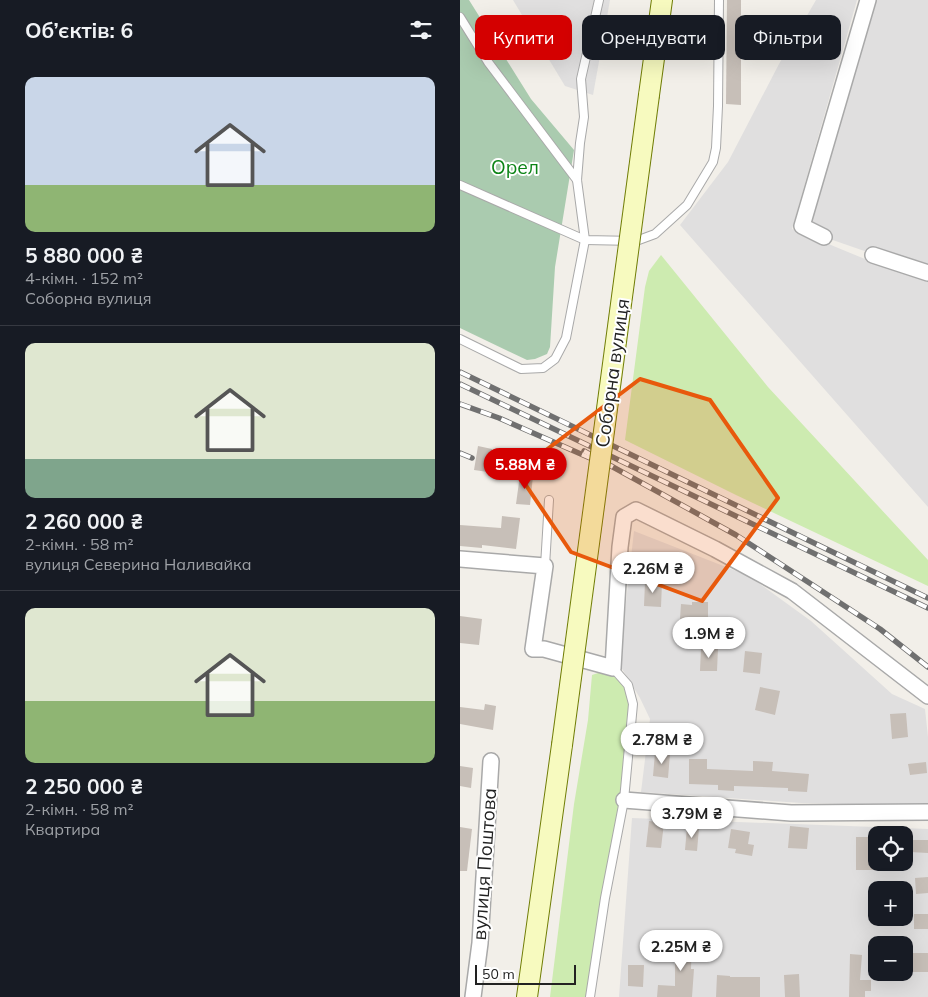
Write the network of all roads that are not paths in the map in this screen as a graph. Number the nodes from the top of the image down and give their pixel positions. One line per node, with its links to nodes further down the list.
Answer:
1 (599, 0): 6 (lane)
2 (662, 0): 22 (main road, Соборна вулиця, bridge)
3 (720, 0): 9 (lane)
4 (868, 0): 8 (street)
5 (460, 17): 6 (lane)
6 (577, 180): 9 (lane)
7 (460, 185): 9 (lane)
8 (824, 237)
9 (585, 240): 12 (lane)
10 (873, 255): 11 (street)
11 (928, 273)
12 (460, 339)
13 (549, 500): 15 (lane)
14 (460, 559): 15 (street)
15 (545, 566): 16 (street)
16 (613, 668): 17 (street); 19 (lane)
17 (928, 696)
18 (491, 761): 21 (street, вулиця Поштова)
19 (624, 800): 20 (street); 23 (lane)
20 (928, 812)
21 (473, 997)
22 (527, 997)
23 (590, 997)

